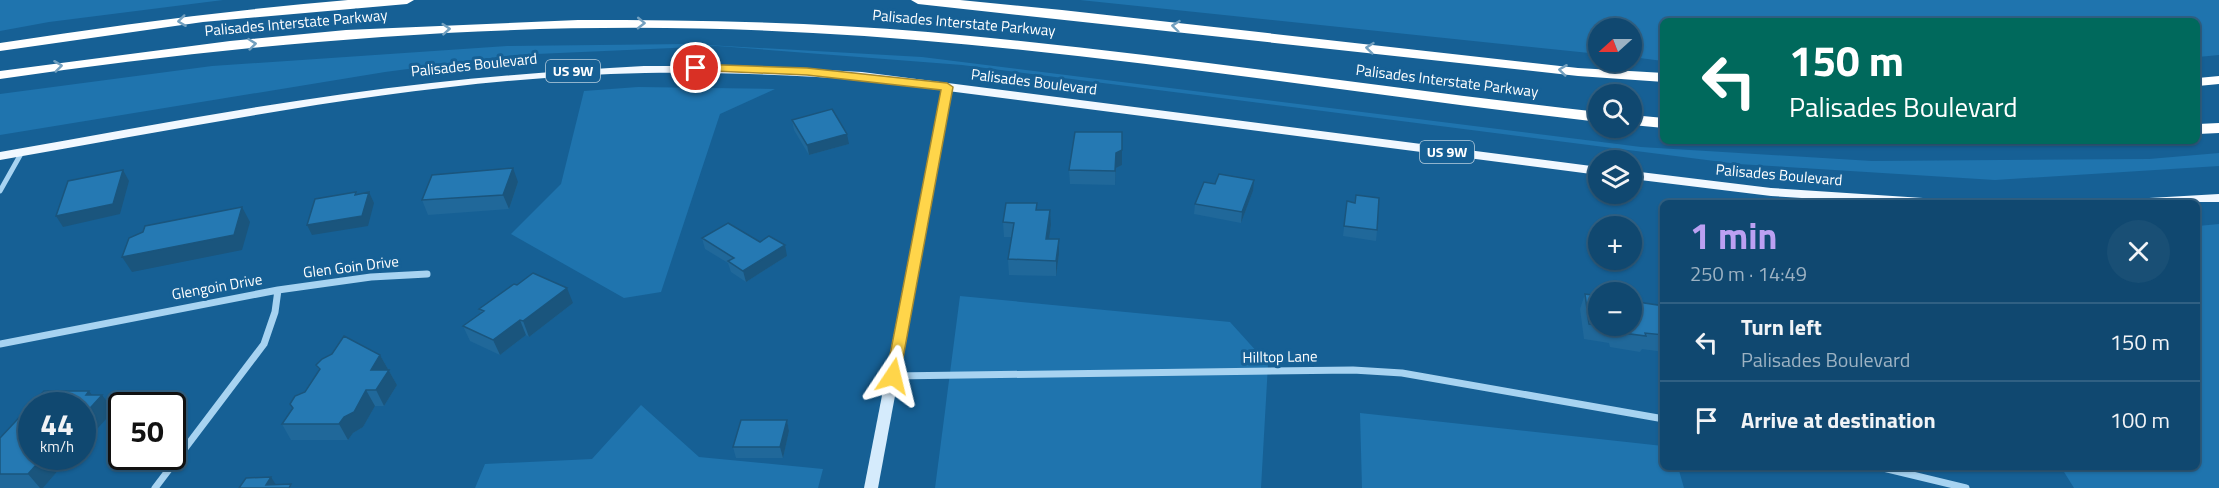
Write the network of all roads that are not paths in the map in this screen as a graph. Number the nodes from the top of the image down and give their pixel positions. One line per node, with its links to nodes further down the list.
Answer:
1 (407, 0): 3 (highway, Palisades Interstate Parkway, one-way to 3)
2 (918, 0): 5 (highway, Palisades Interstate Parkway, one-way to 2)
3 (0, 47)
4 (0, 75): 9 (highway, Palisades Interstate Parkway, one-way to 9)
5 (1660, 78)
6 (2219, 80): 7 (highway)
7 (2200, 82)
8 (947, 87): 14 (main road, Palisades Boulevard / US 9W); 16 (main road, Palisades Boulevard / US 9W); 25 (main road)
9 (1588, 116)
10 (1642, 121): 11 (highway)
11 (1660, 123)
12 (2219, 128): 13 (highway)
13 (2200, 129)
14 (22, 152): 15 (main road, Palisades Boulevard / US 9W); 18 (street)
15 (0, 156)
16 (1588, 170)
17 (1642, 177): 20 (main road, Palisades Boulevard)
18 (0, 191)
19 (2219, 198): 21 (main road)
20 (1893, 200)
21 (2184, 200)
22 (427, 274): 23 (street, Glen Goin Drive)
23 (278, 290): 24 (street, Glengoin Drive); 28 (street, Glengoin Drive)
24 (0, 344)
25 (893, 376): 26 (street, Hilltop Lane); 29 (main road)
26 (1660, 418)
27 (1892, 470): 30 (street)
28 (155, 488)
29 (871, 488)
30 (1966, 488)

